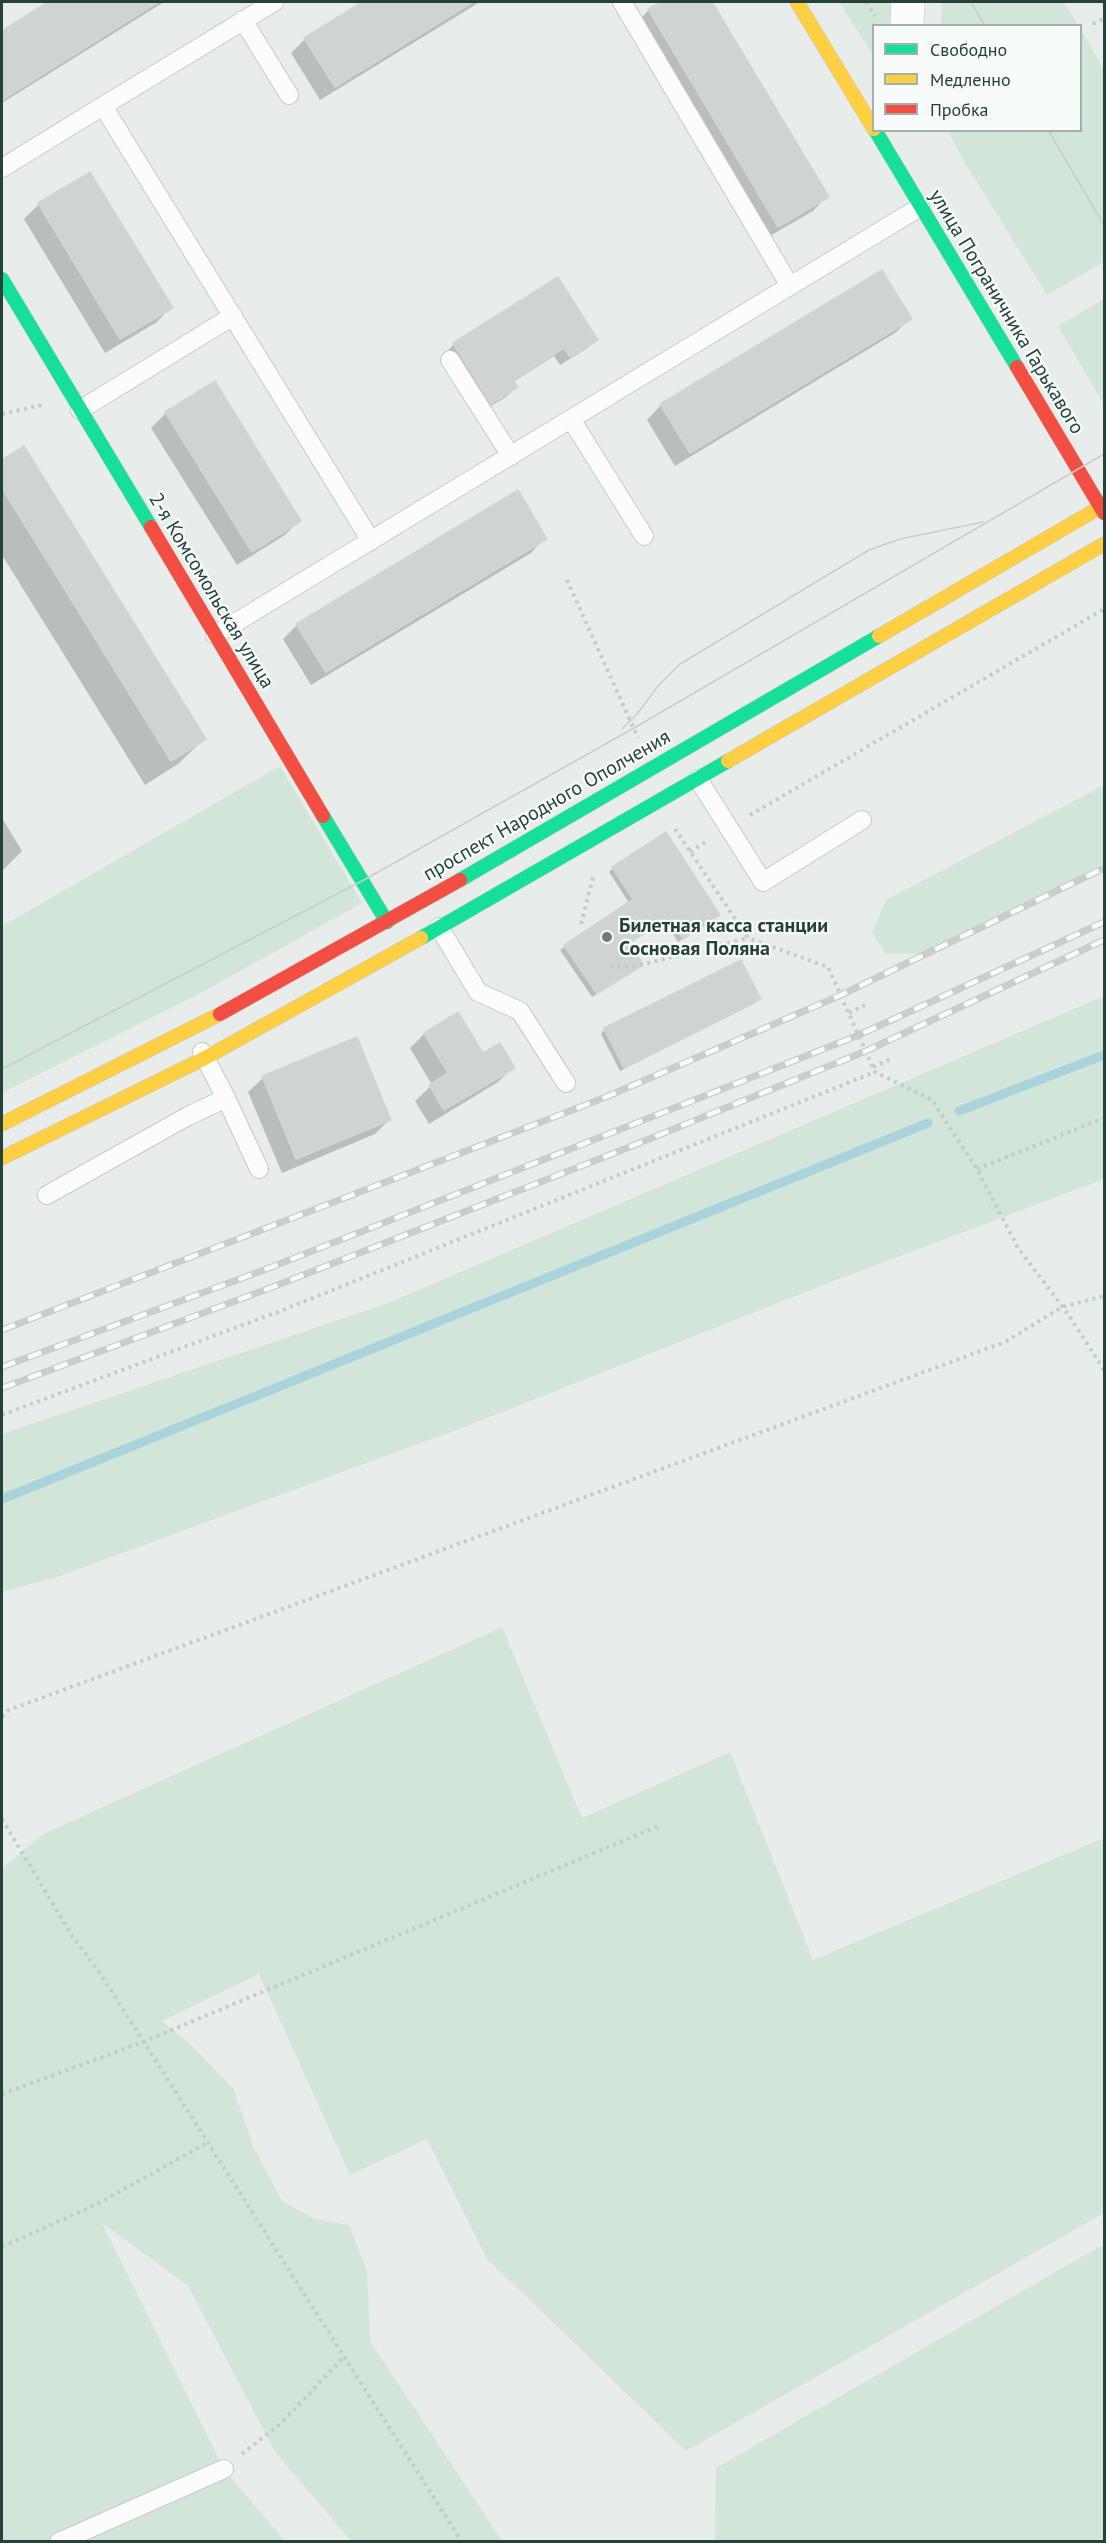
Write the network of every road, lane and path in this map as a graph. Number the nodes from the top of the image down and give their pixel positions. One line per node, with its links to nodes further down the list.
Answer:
1 (622, 2): 18 (lane)
2 (797, 2): 11 (street, улица Пограничника Гарькавого)
3 (908, 2): 7 (street)
4 (266, 3): 6 (lane)
5 (1104, 18): 8 (path)
6 (243, 20): 9 (lane); 10 (lane)
7 (908, 24)
8 (1093, 24)
9 (289, 95)
10 (104, 106): 15 (lane); 19 (lane)
11 (872, 127)
12 (875, 132): 14 (street, улица Пограничника Гарькавого)
13 (898, 132): 14 (street)
14 (894, 163): 16 (street, улица Пограничника Гарькавого)
15 (2, 168)
16 (920, 207): 18 (lane); 24 (street, улица Пограничника Гарькавого)
17 (2, 279): 21 (street, 2-я Комсомольская улица)
18 (790, 286): 22 (lane)
19 (232, 316): 21 (lane); 26 (lane)
20 (450, 360): 23 (lane)
21 (80, 410): 30 (street, 2-я Комсомольская улица)
22 (571, 419): 23 (lane); 25 (lane)
23 (511, 456): 26 (lane)
24 (1103, 508): 37 (street, проспект Народного Ополчения)
25 (644, 536)
26 (370, 541): 30 (lane)
27 (1104, 544): 32 (street)
28 (567, 580): 31 (path)
29 (1104, 609): 35 (path)
30 (215, 635): 37 (street, 2-я Комсомольская улица)
31 (640, 741)
32 (698, 779): 33 (street); 35 (lane)
33 (646, 808): 36 (path); 38 (street)
34 (862, 820): 35 (lane)
35 (729, 827): 36 (path)
36 (690, 852): 39 (path)
37 (387, 922): 40 (lane); 44 (street, проспект Народного Ополчения)
38 (439, 927): 40 (street); 49 (lane)
39 (748, 938): 41 (path); 43 (path)
40 (403, 948): 45 (street)
41 (610, 967)
42 (865, 1005): 43 (path)
43 (849, 1012): 47 (path)
44 (190, 1031): 45 (lane); 52 (street, проспект Народного Ополчения)
45 (205, 1058): 50 (lane); 53 (street)
46 (893, 1058): 47 (path)
47 (873, 1067): 48 (path)
48 (875, 1072): 55 (path); 60 (path)
49 (566, 1083)
50 (226, 1098): 54 (lane); 56 (lane)
51 (1104, 1118): 55 (path)
52 (2, 1124)
53 (2, 1158)
54 (259, 1169)
55 (977, 1169): 58 (path)
56 (47, 1195)
57 (1104, 1296): 58 (path)
58 (1062, 1307): 59 (path); 61 (path)
59 (1104, 1370)
60 (2, 1415)
61 (2, 1717)
62 (2, 1819): 64 (path)
63 (661, 1825): 64 (path)
64 (143, 2042): 65 (path); 66 (path)
65 (2, 2094)
66 (207, 2143): 67 (path); 68 (path)
67 (2, 2247)
68 (343, 2358): 69 (path); 71 (path)
69 (224, 2469): 70 (lane)
70 (60, 2541)
71 (462, 2541)

